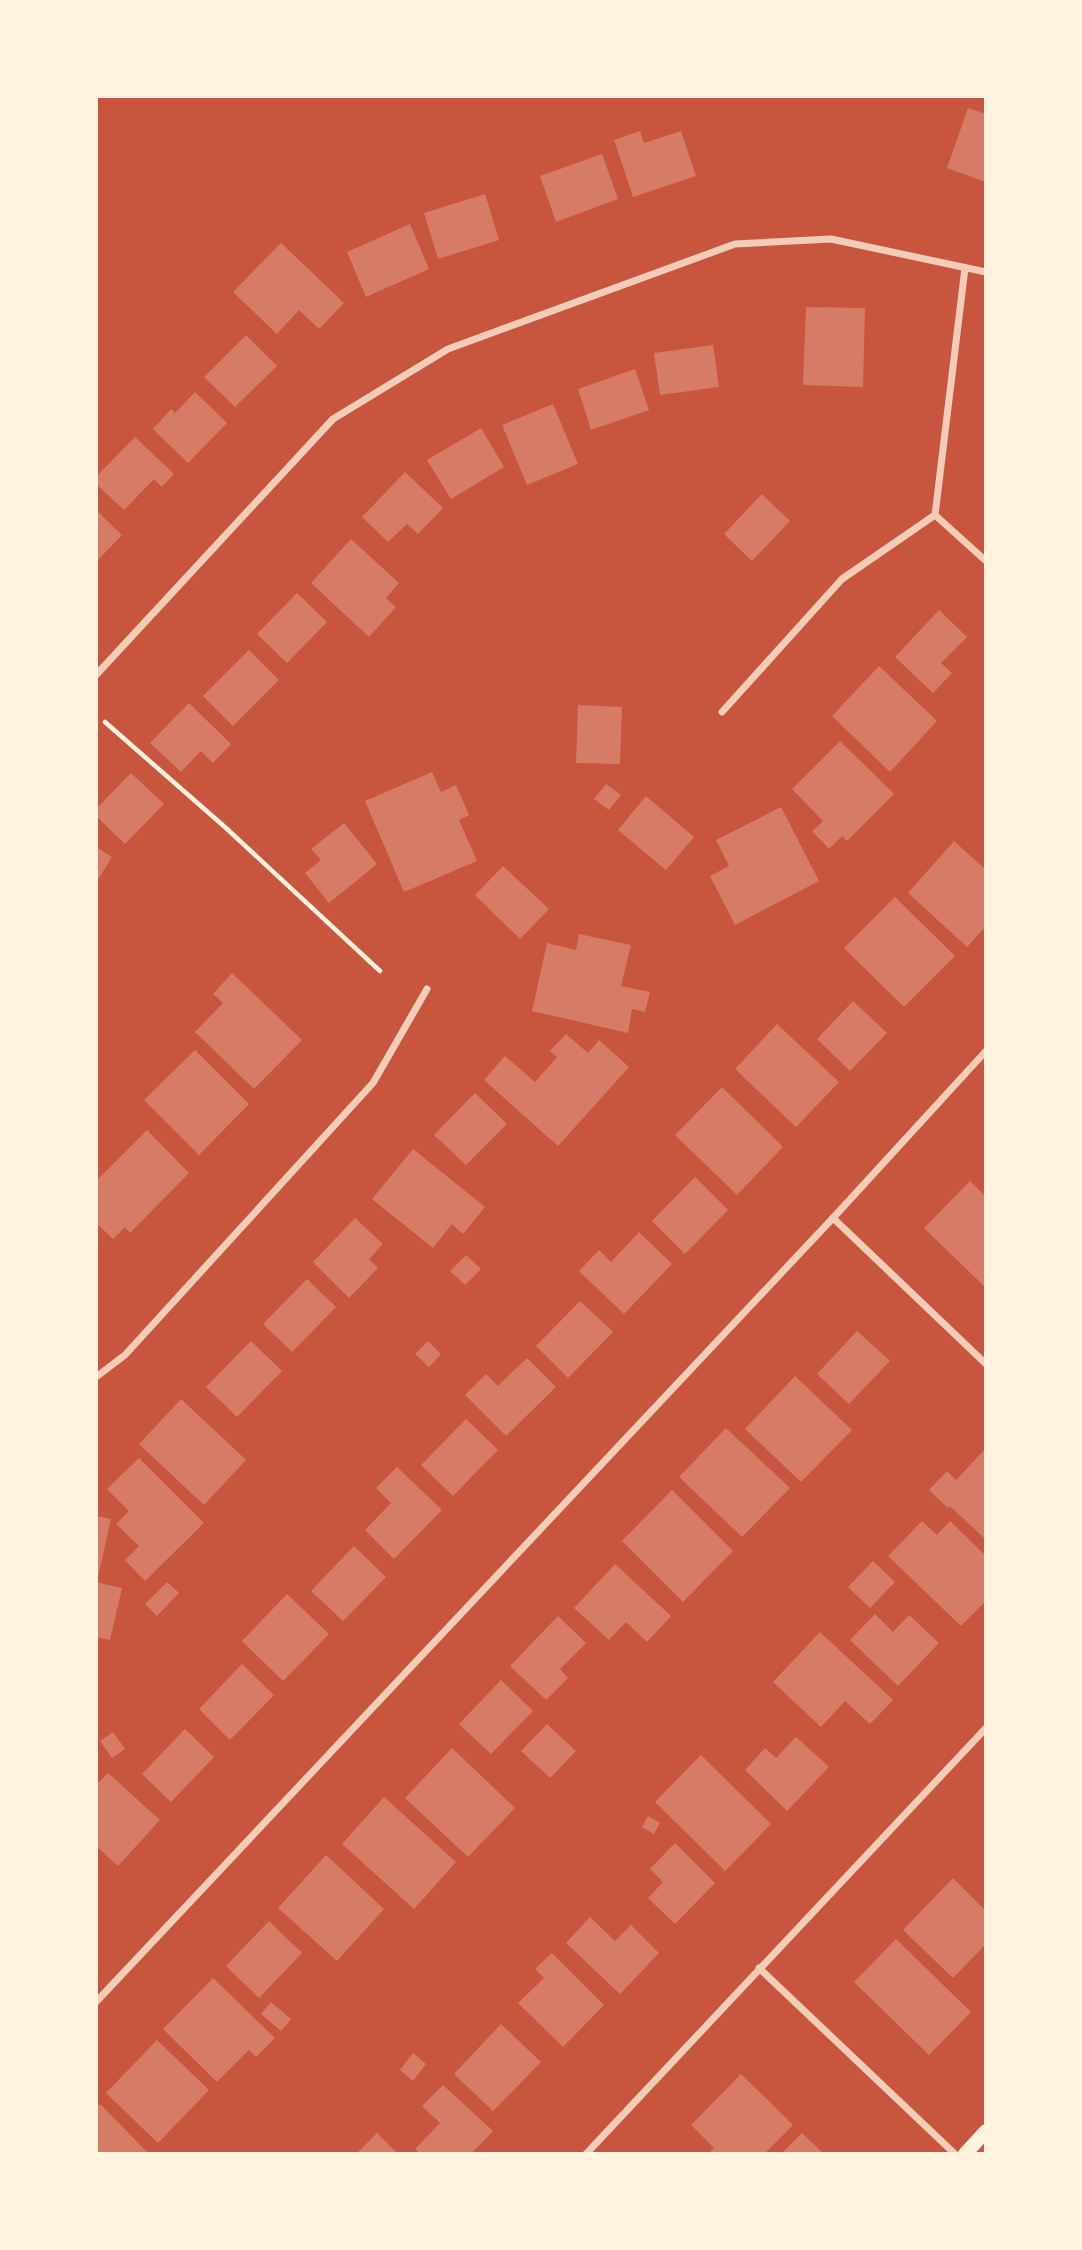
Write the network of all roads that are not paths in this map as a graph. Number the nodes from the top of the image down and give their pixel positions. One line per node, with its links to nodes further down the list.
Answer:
1 (965, 268): 2 (street); 3 (street); 5 (street)
2 (986, 272)
3 (935, 515): 4 (street); 6 (street)
4 (986, 561)
5 (96, 675)
6 (722, 712)
7 (427, 989): 11 (street)
8 (986, 1051): 9 (street)
9 (833, 1218): 10 (street); 14 (street)
10 (986, 1364)
11 (96, 1377)
12 (986, 1728): 13 (street)
13 (759, 1968): 16 (street); 17 (street)
14 (96, 2002)
15 (986, 2131): 18 (main road)
16 (586, 2154)
17 (955, 2154)
18 (965, 2154)

